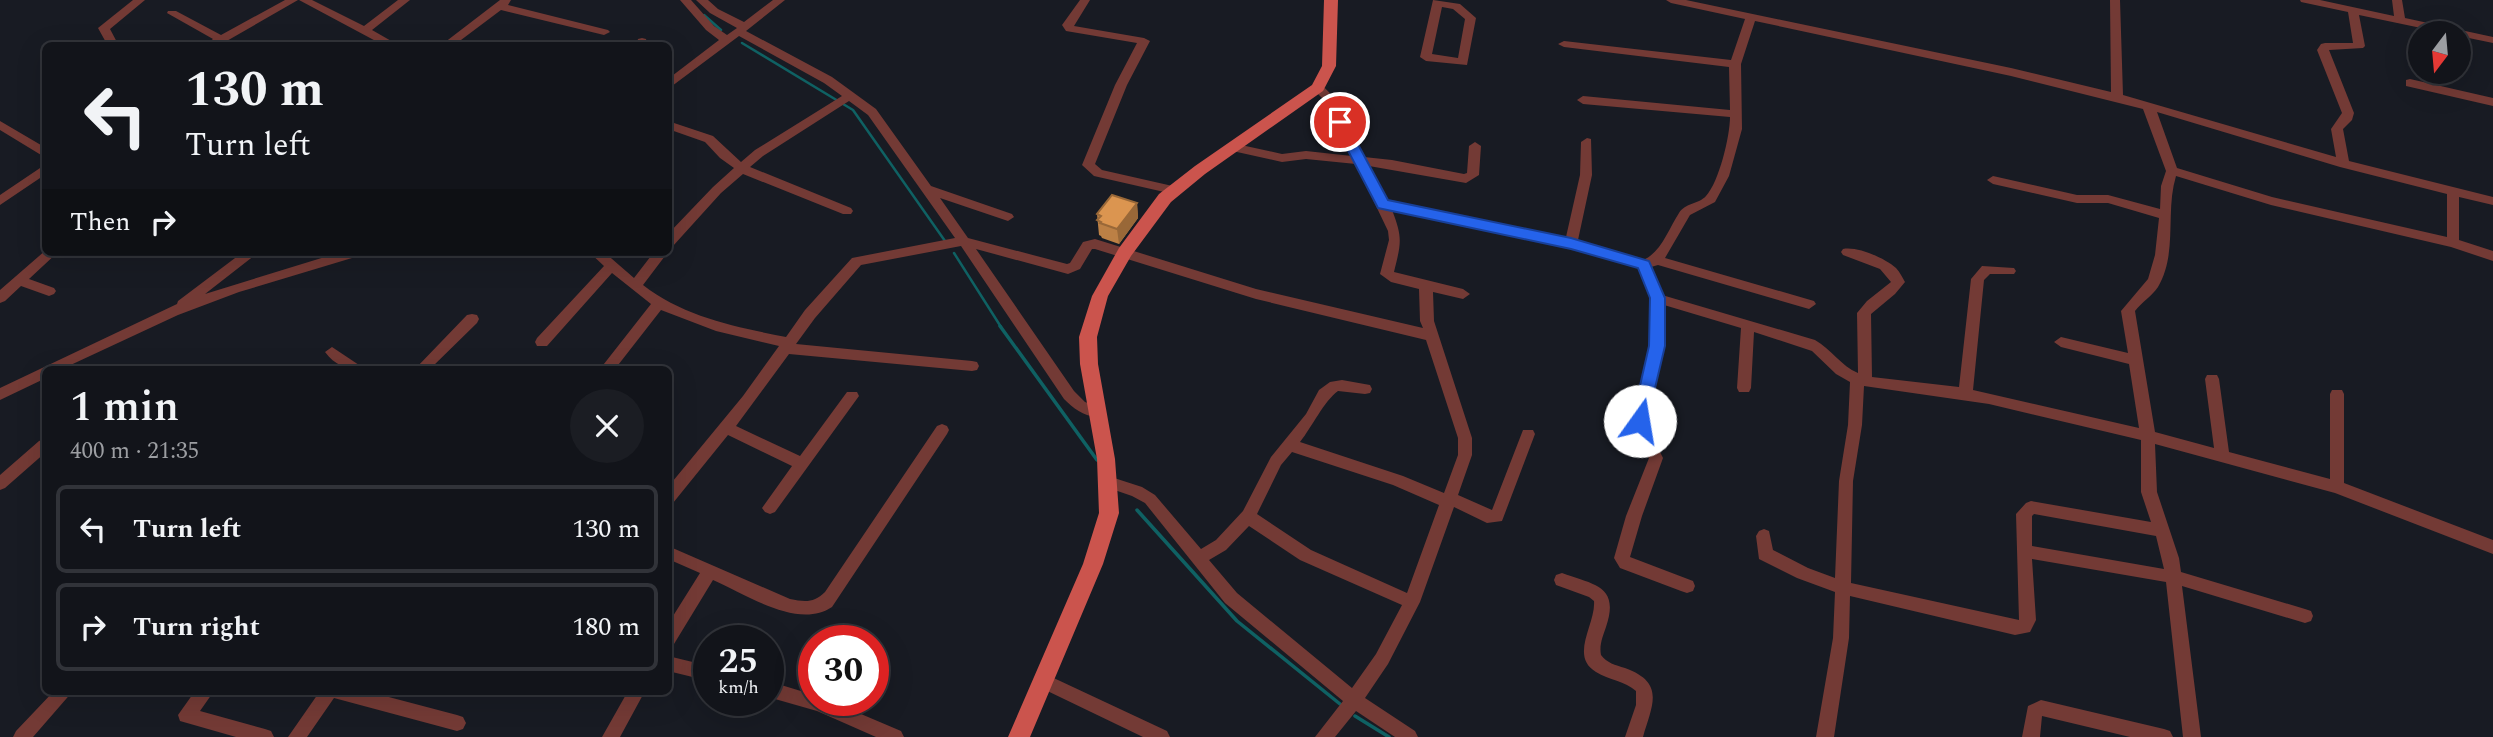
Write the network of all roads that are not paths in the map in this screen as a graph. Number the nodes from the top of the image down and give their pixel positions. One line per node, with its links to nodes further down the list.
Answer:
1 (141, 0): 26 (street)
2 (293, 0): 23 (street)
3 (304, 0): 21 (street)
4 (405, 0): 21 (street)
5 (685, 0): 24 (street)
6 (701, 0): 20 (street)
7 (780, 0): 20 (street)
8 (1085, 0): 54 (street)
9 (1331, 0): 34 (main road)
10 (2115, 0): 35 (street)
11 (2305, 0): 16 (street)
12 (2397, 0): 19 (street)
13 (1438, 1): 13 (street)
14 (1680, 1): 18 (street)
15 (503, 3): 22 (street); 29 (street)
16 (2353, 10): 19 (street); 48 (street)
17 (172, 13): 23 (street)
18 (1750, 19): 31 (street); 35 (street)
19 (2400, 20): 25 (street)
20 (741, 29): 24 (street); 36 (street)
21 (365, 30): 28 (street)
22 (604, 32)
23 (220, 39): 27 (street)
24 (726, 40): 32 (street)
25 (2493, 40)
26 (112, 42)
27 (215, 42)
28 (388, 42)
29 (450, 42)
30 (1564, 44): 31 (street)
31 (1735, 64): 40 (street)
32 (672, 82)
33 (2414, 84): 38 (street)
34 (1318, 88): 45 (main road); 47 (street)
35 (2117, 97): 39 (street)
36 (845, 99): 49 (street); 53 (street)
37 (1583, 100): 40 (street)
38 (2493, 102)
39 (2148, 105): 48 (street); 50 (street)
40 (1737, 114): 76 (street)
41 (0, 125): 46 (street)
42 (672, 126): 49 (street)
43 (1587, 142): 66 (street)
44 (1475, 146): 47 (street)
45 (1232, 148): 47 (street); 54 (main road)
46 (42, 151)
47 (1360, 161): 59 (street)
48 (2344, 164): 55 (street)
49 (743, 169): 60 (street); 64 (street)
50 (2172, 171): 61 (street); 67 (street)
51 (42, 172): 56 (street)
52 (1993, 180): 61 (street)
53 (927, 189): 58 (street); 63 (street)
54 (1173, 190): 68 (main road)
55 (2453, 194): 57 (street); 67 (street)
56 (0, 201)
57 (2493, 201)
58 (975, 204): 62 (street); 63 (street)
59 (1383, 204): 66 (street); 81 (street)
60 (847, 211)
61 (2165, 215): 96 (street)
62 (1008, 217)
63 (948, 218): 65 (street)
64 (672, 239)
65 (964, 241): 68 (street); 94 (street); 111 (street)
66 (1571, 243): 76 (street)
67 (2452, 243): 75 (street)
68 (1125, 252): 91 (street); 111 (main road)
69 (1848, 252): 103 (street)
70 (47, 256): 79 (street)
71 (247, 256): 88 (street)
72 (344, 256): 88 (street)
73 (601, 256): 77 (street)
74 (658, 256): 80 (street)
75 (2493, 256)
76 (1650, 262): 85 (street); 87 (street)
77 (612, 265): 80 (street); 92 (street)
78 (2009, 271): 108 (street)
79 (20, 281): 82 (street); 84 (street)
80 (636, 285): 86 (street)
81 (1426, 286): 83 (street); 91 (street)
82 (49, 291)
83 (1463, 294)
84 (0, 298)
85 (1657, 298): 90 (street); 136 (street)
86 (659, 303): 94 (street); 100 (street)
87 (1809, 304)
88 (173, 311): 97 (street)
89 (472, 318): 99 (street)
90 (1748, 324): 103 (street); 105 (street)
91 (1433, 336): 124 (street)
92 (542, 342)
93 (2061, 342): 96 (street)
94 (787, 345): 101 (street); 112 (street)
95 (332, 352): 98 (street)
96 (2135, 360): 115 (street)
97 (56, 366)
98 (350, 366)
99 (425, 366)
100 (609, 366)
101 (972, 366)
102 (42, 373): 107 (street)
103 (1861, 379): 108 (street); 137 (street)
104 (2212, 379): 118 (street)
105 (1744, 388)
106 (1365, 389): 116 (street)
107 (0, 394)
108 (1965, 394): 115 (street)
109 (2337, 394): 122 (street)
110 (852, 396): 119 (street)
111 (1096, 412): 120 (main road)
112 (727, 428): 119 (street); 123 (street)
113 (942, 430): 133 (street)
114 (1528, 434): 124 (street)
115 (2148, 436): 118 (street); 127 (street)
116 (1289, 445): 124 (street); 126 (street)
117 (42, 447): 121 (street)
118 (2222, 456): 122 (street)
119 (802, 464): 125 (street)
120 (1108, 482): 132 (street); 143 (main road)
121 (0, 484)
122 (2337, 487): 129 (street)
123 (672, 494)
124 (1448, 500): 138 (street)
125 (770, 509)
126 (1248, 516): 132 (street); 138 (street)
127 (2161, 530): 130 (street); 134 (street)
128 (1764, 536): 137 (street)
129 (2493, 547)
130 (2024, 551): 134 (street); 137 (street)
131 (672, 554): 133 (street)
132 (1198, 559): 150 (street)
133 (709, 572): 140 (street)
134 (2174, 577): 139 (street); 165 (street)
135 (1562, 580): 161 (street)
136 (1687, 586)
137 (1845, 588): 162 (street)
138 (1412, 602): 150 (street)
139 (2305, 616)
140 (672, 632)
141 (672, 664): 142 (street)
142 (693, 670)
143 (1043, 681): 157 (main road); 158 (street)
144 (784, 694): 156 (street)
145 (61, 695): 152 (street)
146 (203, 695): 153 (street)
147 (330, 695): 154 (street)
148 (348, 695): 151 (street)
149 (636, 695): 155 (street)
150 (1354, 700): 159 (street); 160 (street)
151 (457, 723)
152 (22, 737)
153 (265, 737)
154 (297, 737)
155 (611, 737)
156 (895, 737)
157 (1019, 737)
158 (1161, 737)
159 (1324, 737)
160 (1409, 737)
161 (1634, 737)
162 (1825, 737)
163 (2031, 737): 164 (street)
164 (2164, 737)
165 (2192, 737)

